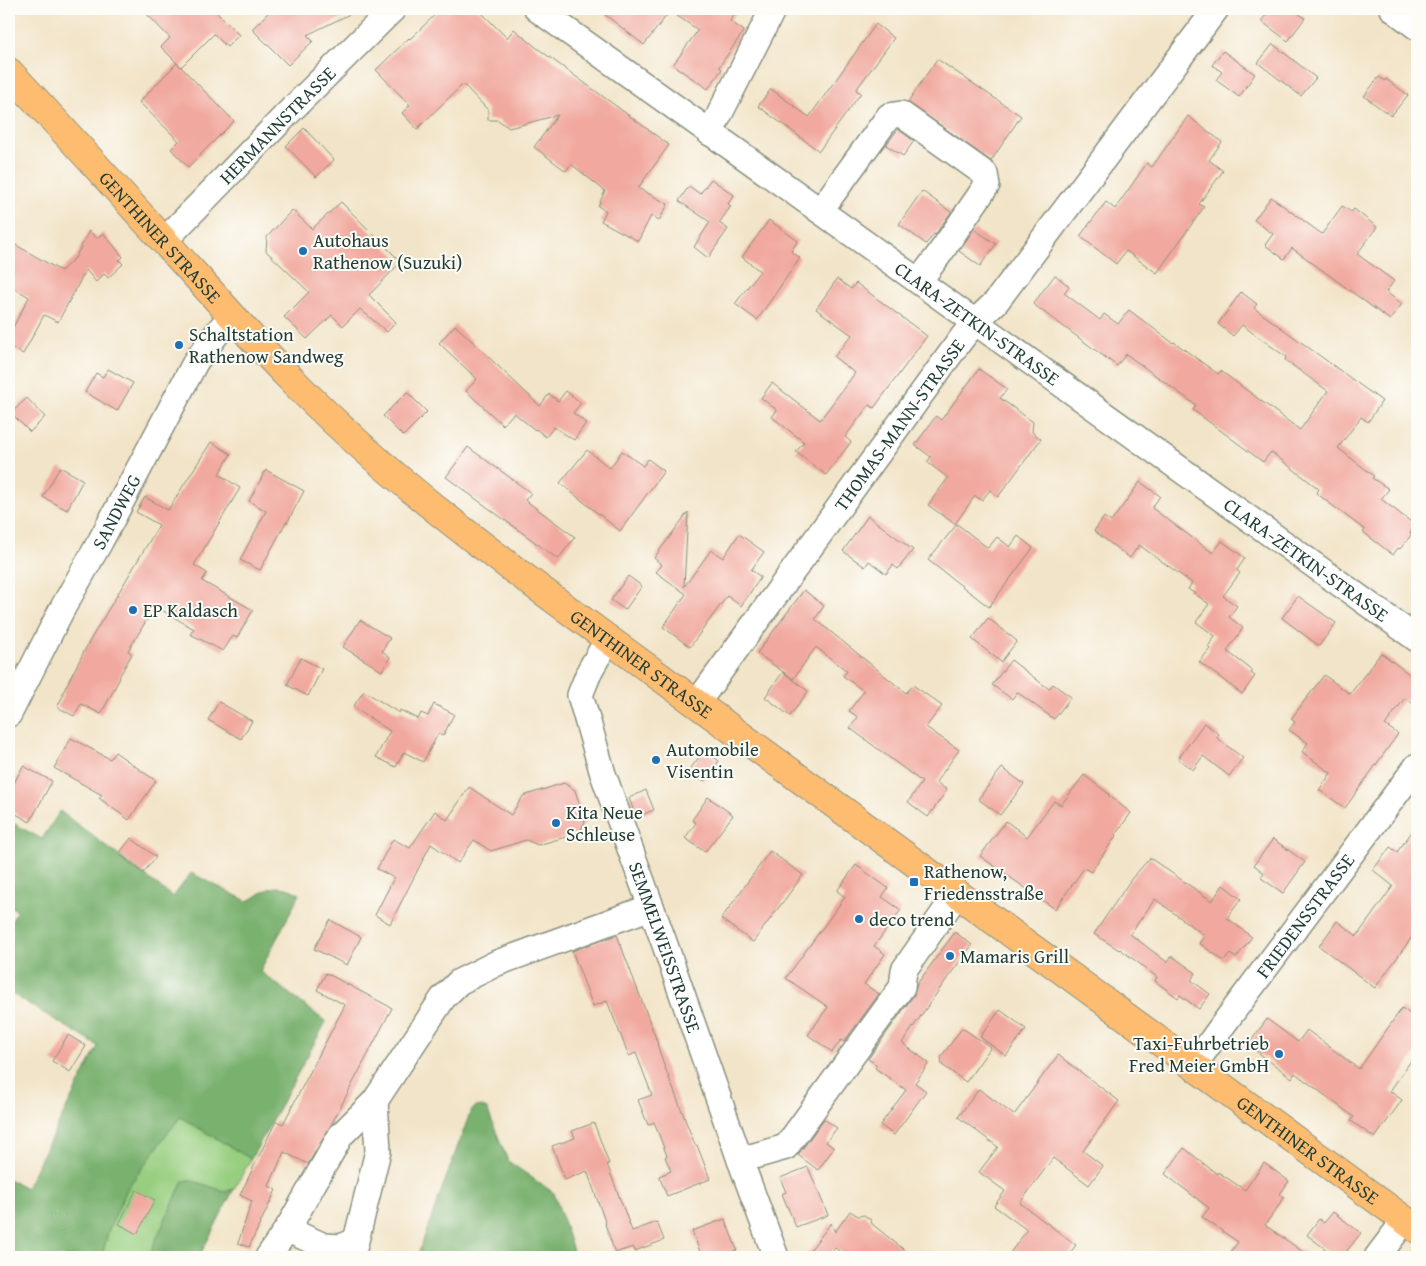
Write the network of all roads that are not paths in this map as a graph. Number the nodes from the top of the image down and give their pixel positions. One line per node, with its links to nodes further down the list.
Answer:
1 (393, 9): 10 (street, HERMANNSTRASSE)
2 (537, 9): 8 (street, CLARA-ZETKIN-STRASSE)
3 (773, 9): 8 (street)
4 (1216, 9): 13 (street, THOMAS-MANN-STRASSE)
5 (1393, 9): 6 (street)
6 (1417, 27)
7 (9, 72): 10 (main road, GENTHINER STRASSE)
8 (710, 133): 9 (street, CLARA-ZETKIN-STRASSE)
9 (820, 211): 11 (street, CLARA-ZETKIN-STRASSE); 11 (street)
10 (164, 241): 12 (main road, GENTHINER STRASSE)
11 (919, 281): 13 (street, CLARA-ZETKIN-STRASSE)
12 (231, 315): 14 (main road, GENTHINER STRASSE); 17 (street, SANDWEG)
13 (976, 321): 15 (street, CLARA-ZETKIN-STRASSE); 16 (street, THOMAS-MANN-STRASSE)
14 (608, 639): 16 (main road, GENTHINER STRASSE); 20 (street, SEMMELWEISSTRASSE)
15 (1417, 639)
16 (697, 703): 19 (main road, GENTHINER STRASSE)
17 (9, 714)
18 (1417, 766): 21 (street, FRIEDENSSTRASSE)
19 (957, 894): 21 (main road, GENTHINER STRASSE); 23 (street)
20 (651, 907): 22 (street); 23 (street, SEMMELWEISSTRASSE)
21 (1194, 1065): 25 (main road, GENTHINER STRASSE)
22 (376, 1101): 24 (street); 26 (street)
23 (740, 1160): 28 (street, SEMMELWEISSTRASSE)
24 (291, 1223): 26 (street); 27 (street)
25 (1411, 1224): 29 (street)
26 (353, 1249)
27 (268, 1257)
28 (776, 1257)
29 (1377, 1257)

